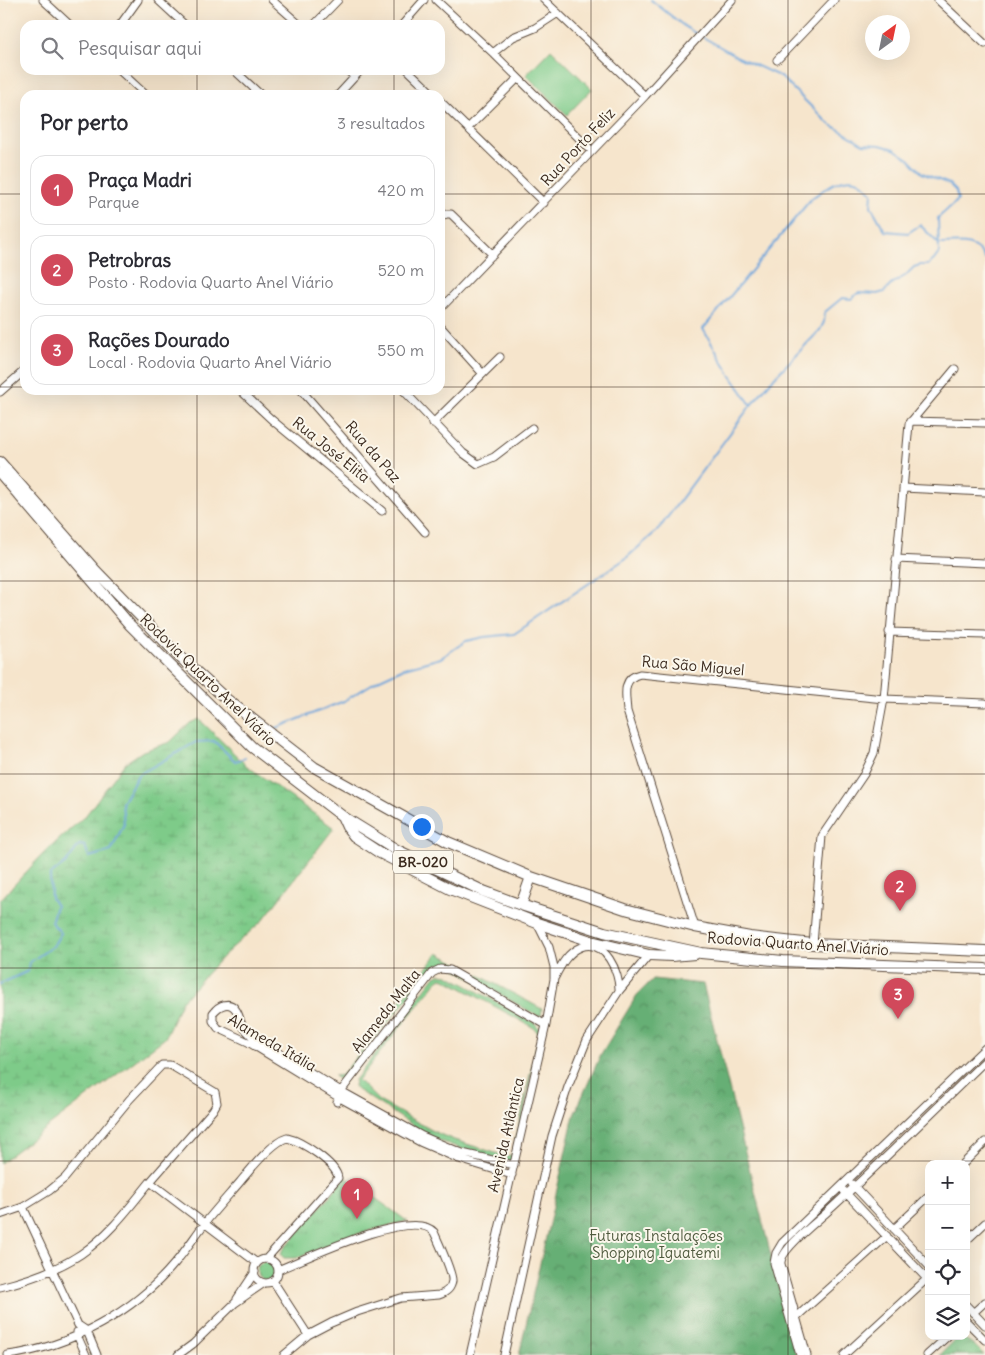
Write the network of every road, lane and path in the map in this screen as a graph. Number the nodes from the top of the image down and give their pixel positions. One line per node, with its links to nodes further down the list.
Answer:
1 (43, 0): 13 (street)
2 (138, 0): 14 (street)
3 (158, 0): 15 (street)
4 (272, 0): 16 (street)
5 (338, 0): 17 (street)
6 (424, 0): 18 (street)
7 (436, 0): 20 (street)
8 (544, 0): 12 (street)
9 (732, 0): 32 (street, Rua Porto Feliz)
10 (834, 0): 21 (street)
11 (938, 0): 19 (street)
12 (558, 13): 20 (street); 32 (street)
13 (65, 20)
14 (124, 20)
15 (180, 20)
16 (294, 20)
17 (319, 20)
18 (406, 20)
19 (985, 44)
20 (493, 53): 27 (street)
21 (777, 60)
22 (124, 75): 28 (street)
23 (239, 75): 29 (street)
24 (353, 75): 26 (street)
25 (413, 75): 31 (street)
26 (355, 77): 30 (street)
27 (518, 78): 34 (street); 35 (street)
28 (141, 90)
29 (256, 90)
30 (343, 90)
31 (429, 90)
32 (645, 96): 35 (street, Rua Porto Feliz)
33 (445, 106): 34 (street)
34 (468, 128): 36 (street)
35 (592, 151): 36 (street, Rua Porto Feliz)
36 (544, 203): 38 (street, Rua Porto Feliz)
37 (445, 215): 38 (street)
38 (493, 254): 39 (street, Rua Porto Feliz)
39 (445, 304)
40 (445, 332): 44 (street)
41 (500, 357): 44 (street)
42 (955, 370): 49 (street)
43 (20, 374): 45 (street)
44 (483, 374): 50 (street)
45 (0, 392)
46 (245, 395): 57 (street, Rua José Elita)
47 (305, 395): 58 (street, Rua da Paz)
48 (408, 395): 50 (street)
49 (911, 420): 51 (street); 55 (street)
50 (433, 423): 52 (street)
51 (985, 423)
52 (532, 428)
53 (0, 462): 66 (highway, Rodovia Quarto Anel Viário / BR-020)
54 (0, 473): 65 (highway, Rodovia Quarto Anel Viário / BR-020)
55 (903, 488): 56 (street); 59 (street)
56 (985, 492)
57 (382, 511)
58 (425, 532)
59 (896, 559): 60 (street); 61 (street)
60 (985, 563)
61 (889, 632): 62 (street); 63 (street)
62 (985, 635)
63 (884, 699): 64 (street, Rua São Miguel); 69 (street, Rua São Miguel); 70 (street)
64 (985, 703)
65 (342, 816): 67 (highway, Rodovia Quarto Anel Viário / BR-020); 68 (highway)
66 (531, 877): 67 (highway); 69 (highway, Rodovia Quarto Anel Viário / BR-020)
67 (521, 905): 73 (highway, Rodovia Quarto Anel Viário / BR-020)
68 (537, 924): 74 (highway); 77 (street, Avenida Atlântica)
69 (695, 927): 70 (highway, Rodovia Quarto Anel Viário / BR-020)
70 (813, 944): 71 (highway, Rodovia Quarto Anel Viário / BR-020)
71 (936, 949): 72 (highway, Rodovia Quarto Anel Viário / BR-020); 75 (highway)
72 (985, 951)
73 (701, 953): 74 (highway); 75 (highway, Rodovia Quarto Anel Viário / BR-020)
74 (649, 955): 78 (street)
75 (937, 966): 76 (highway, Rodovia Quarto Anel Viário / BR-020)
76 (985, 969)
77 (554, 979): 78 (street); 80 (street, Avenida Atlântica)
78 (619, 991): 135 (street)
79 (242, 1025): 81 (street); 81 (street, Alameda Itália); 85 (street, Alameda Itália)
80 (546, 1025): 85 (street, Alameda Malta); 89 (street, Avenida Atlântica)
81 (233, 1036): 85 (street, Alameda Itália)
82 (985, 1048): 84 (street)
83 (985, 1061): 86 (street)
84 (937, 1094): 86 (street); 91 (street)
85 (339, 1096): 89 (street, Alameda Itália); 90 (street, Alameda Itália)
86 (944, 1100): 94 (street)
87 (985, 1142): 88 (street)
88 (966, 1160)
89 (514, 1166): 90 (street, Avenida Atlântica)
90 (512, 1175): 134 (street, Avenida Atlântica)
91 (848, 1180): 93 (street); 94 (street)
92 (150, 1182): 97 (street); 99 (street); 108 (street)
93 (840, 1187): 95 (street); 104 (street)
94 (854, 1187): 95 (street); 101 (street)
95 (847, 1194): 102 (street); 104 (street)
96 (925, 1200): 101 (street)
97 (23, 1207): 98 (street); 108 (street)
98 (0, 1215)
99 (205, 1223): 105 (street); 107 (street); 124 (street)
100 (985, 1223): 103 (street)
101 (894, 1229): 106 (street)
102 (886, 1236): 111 (street); 120 (street)
103 (970, 1237)
104 (792, 1239): 120 (street)
105 (266, 1259): 107 (street); 109 (street)
106 (925, 1262)
107 (258, 1263): 110 (street)
108 (52, 1269): 115 (street); 122 (street)
109 (278, 1270): 112 (street); 126 (street)
110 (255, 1272): 113 (street); 117 (street)
111 (925, 1276)
112 (273, 1281): 113 (street); 126 (street)
113 (264, 1282): 117 (street)
114 (925, 1282): 138 (street)
115 (0, 1287)
116 (985, 1302): 119 (street)
117 (235, 1303): 132 (street)
118 (970, 1309): 119 (street)
119 (974, 1313): 123 (street)
120 (793, 1320): 136 (street); 137 (street)
121 (970, 1324): 128 (street)
122 (78, 1325): 124 (street); 125 (street)
123 (985, 1325)
124 (87, 1331): 125 (street); 131 (street)
125 (77, 1335): 129 (street); 130 (street)
126 (308, 1336): 133 (street)
127 (944, 1340): 139 (street)
128 (985, 1340)
129 (8, 1355)
130 (86, 1355)
131 (97, 1355)
132 (178, 1355)
133 (284, 1355)
134 (470, 1355)
135 (504, 1355)
136 (800, 1355)
137 (807, 1355)
138 (844, 1355)
139 (928, 1355)

